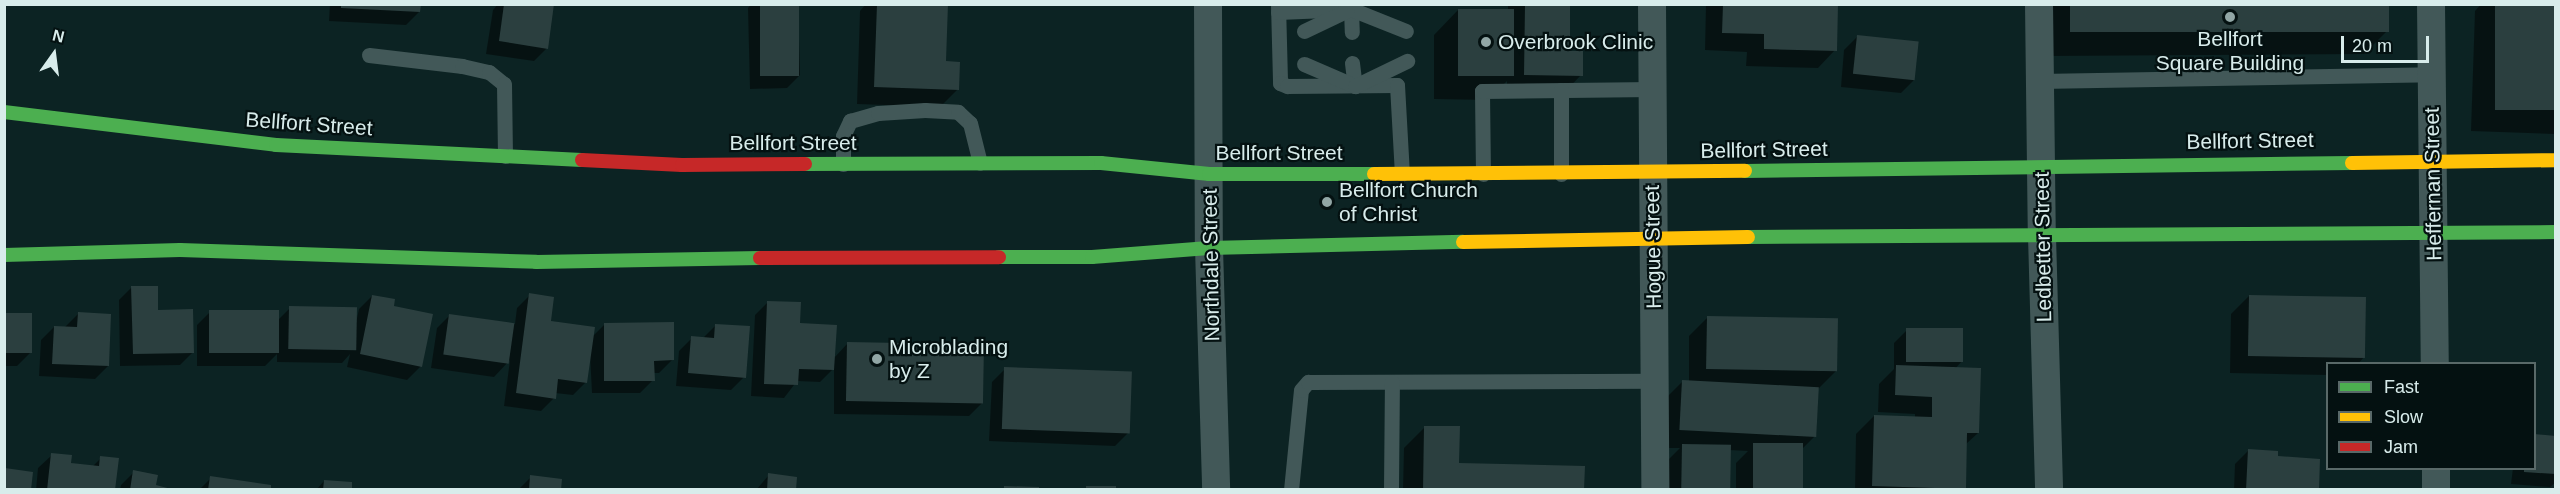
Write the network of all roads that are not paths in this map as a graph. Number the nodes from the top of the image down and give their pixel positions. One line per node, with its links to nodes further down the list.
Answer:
1 (1208, 4): 30 (street, Northdale Street)
2 (1652, 4): 21 (street, Hogue Street)
3 (2040, 4): 19 (street, Ledbetter Street)
4 (2431, 4): 18 (street, Heffernan Street)
5 (1278, 8): 6 (lane); 20 (lane)
6 (1351, 9): 7 (lane); 8 (lane); 9 (lane); 10 (lane); 11 (lane)
7 (1304, 31)
8 (1406, 31)
9 (1328, 32)
10 (1352, 32)
11 (1384, 32)
12 (369, 54): 24 (lane)
13 (1407, 61): 20 (lane)
14 (1328, 62): 20 (lane)
15 (1352, 63): 20 (lane)
16 (1384, 63): 20 (lane)
17 (1304, 64): 20 (lane)
18 (2432, 74): 19 (lane); 25 (street, Heffernan Street)
19 (2039, 81): 29 (street, Ledbetter Street)
20 (1355, 86): 31 (lane)
21 (1653, 89): 22 (lane); 34 (street, Hogue Street)
22 (1562, 90): 32 (lane); 33 (lane)
23 (4, 112): 24 (main road, Bellfort Street)
24 (506, 156): 28 (main road, Bellfort Street)
25 (2432, 160): 26 (main road, Bellfort Street); 29 (main road, Bellfort Street); 36 (street, Heffernan Street)
26 (2556, 160)
27 (980, 163): 28 (main road, Bellfort Street); 28 (lane); 30 (main road, Bellfort Street)
28 (843, 164)
29 (2041, 165): 34 (main road, Bellfort Street); 37 (street, Ledbetter Street)
30 (1209, 174): 31 (main road, Bellfort Street); 39 (street, Northdale Street)
31 (1402, 174): 32 (main road, Bellfort Street)
32 (1483, 174): 33 (main road, Bellfort Street)
33 (1561, 174): 34 (main road, Bellfort Street)
34 (1652, 174): 38 (street, Hogue Street)
35 (2556, 232): 36 (main road)
36 (2433, 233): 37 (main road); 41 (street, Heffernan Street)
37 (2042, 236): 38 (main road); 49 (street, Ledbetter Street)
38 (1653, 238): 39 (main road); 42 (street, Hogue Street)
39 (1209, 248): 40 (main road); 45 (street, Northdale Street)
40 (4, 255)
41 (2435, 362)
42 (1653, 381): 43 (lane); 48 (street, Hogue Street)
43 (1392, 382): 46 (lane); 47 (lane)
44 (2436, 470): 50 (street)
45 (1216, 489)
46 (1291, 489)
47 (1391, 489)
48 (1656, 489)
49 (2049, 489)
50 (2436, 489)

